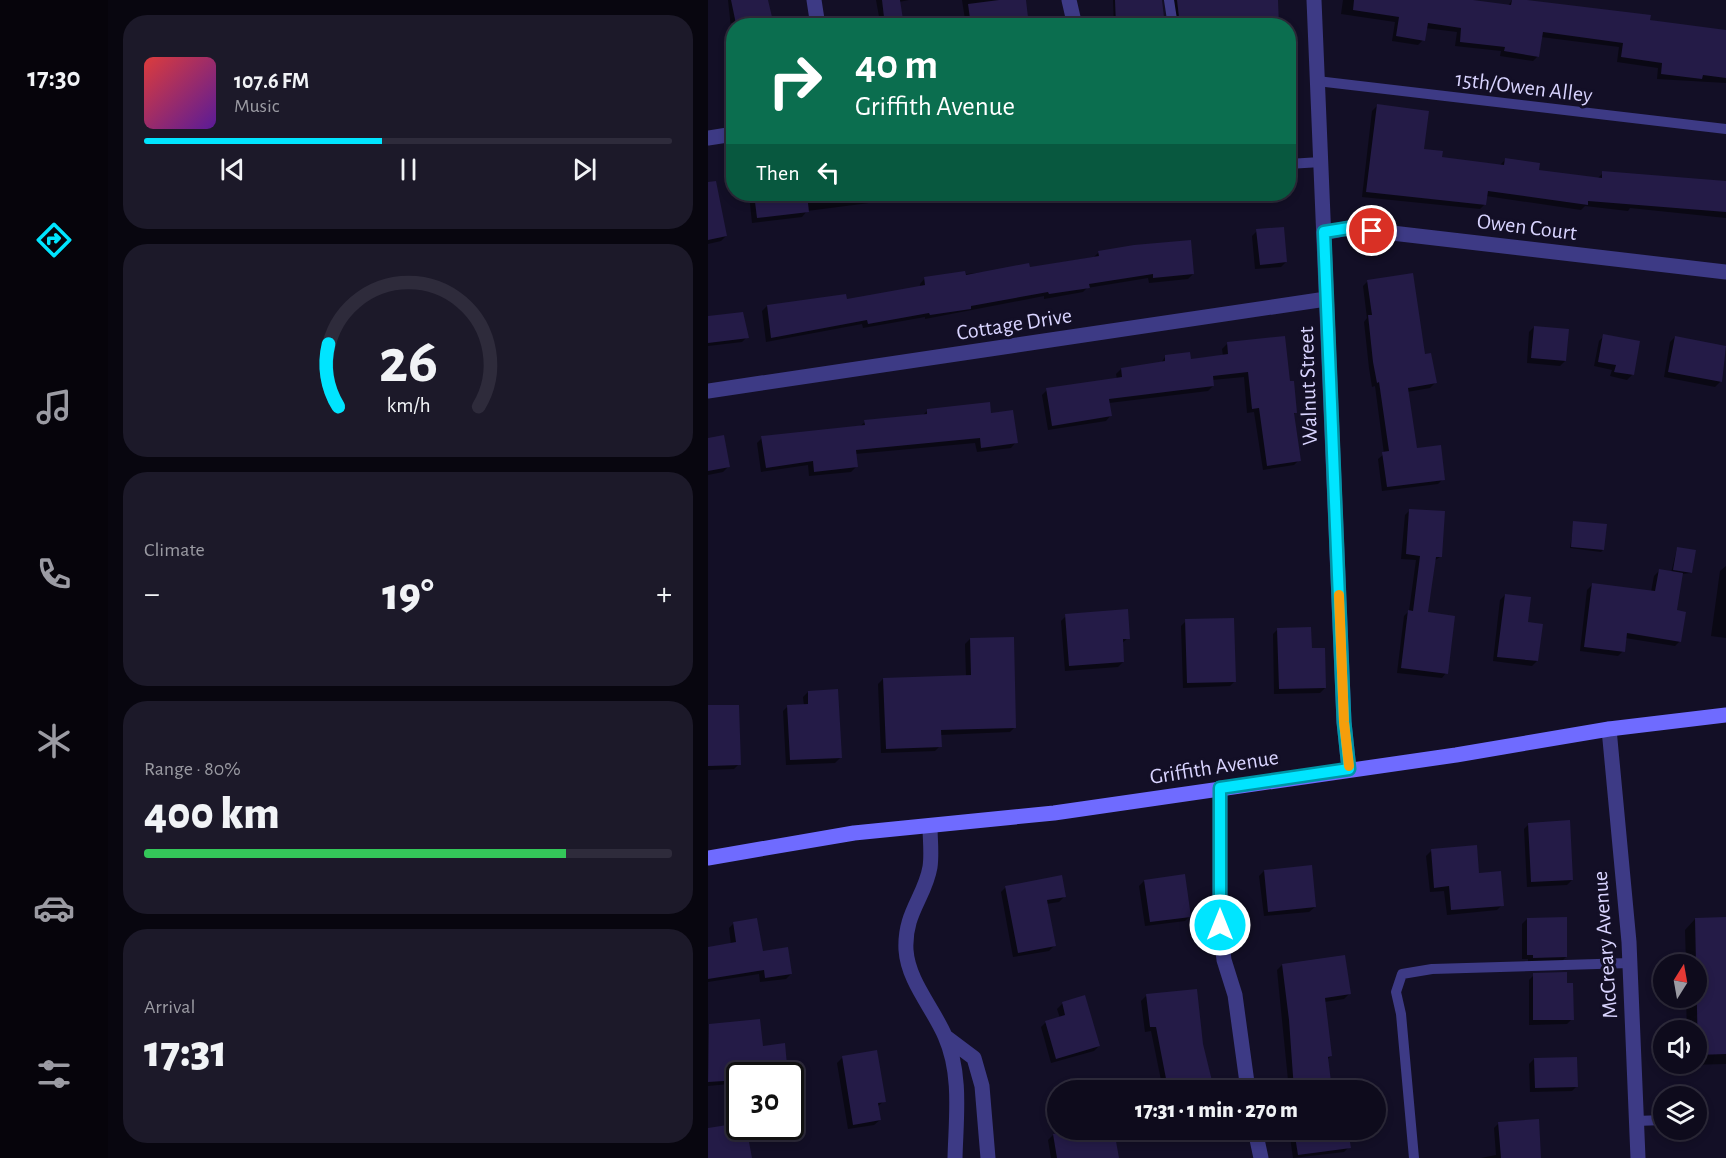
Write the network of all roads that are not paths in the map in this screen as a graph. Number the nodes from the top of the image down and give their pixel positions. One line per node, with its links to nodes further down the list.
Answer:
1 (814, 0): 5 (street)
2 (1069, 0): 6 (street)
3 (1169, 0): 7 (lane)
4 (1314, 0): 8 (street, Walnut Street)
5 (817, 18)
6 (1073, 18)
7 (1172, 18)
8 (1317, 81): 9 (lane, 15th/Owen Alley); 12 (street, Walnut Street)
9 (1726, 129)
10 (726, 135): 11 (street)
11 (708, 138)
12 (1321, 162): 13 (lane); 14 (street, Walnut Street)
13 (1296, 164)
14 (1324, 232): 15 (street, Owen Court); 16 (street, Walnut Street)
15 (1726, 272)
16 (1326, 298): 17 (street, Cottage Drive); 20 (street, Walnut Street)
17 (708, 391)
18 (1726, 715): 19 (street, Griffith Avenue)
19 (1609, 729): 20 (street, Griffith Avenue); 24 (street, McCreary Avenue)
20 (1349, 769): 21 (street, Griffith Avenue)
21 (1220, 788): 22 (street, Griffith Avenue); 26 (street)
22 (930, 826): 23 (street, Griffith Avenue); 25 (street)
23 (708, 858)
24 (1630, 963): 28 (street, McCreary Avenue); 33 (lane)
25 (946, 1037): 30 (street); 31 (street)
26 (1247, 1080)
27 (1653, 1120): 28 (lane)
28 (1636, 1121): 34 (street, McCreary Avenue)
29 (1256, 1140): 32 (street)
30 (955, 1158)
31 (988, 1158)
32 (1261, 1158)
33 (1414, 1158)
34 (1638, 1158)

